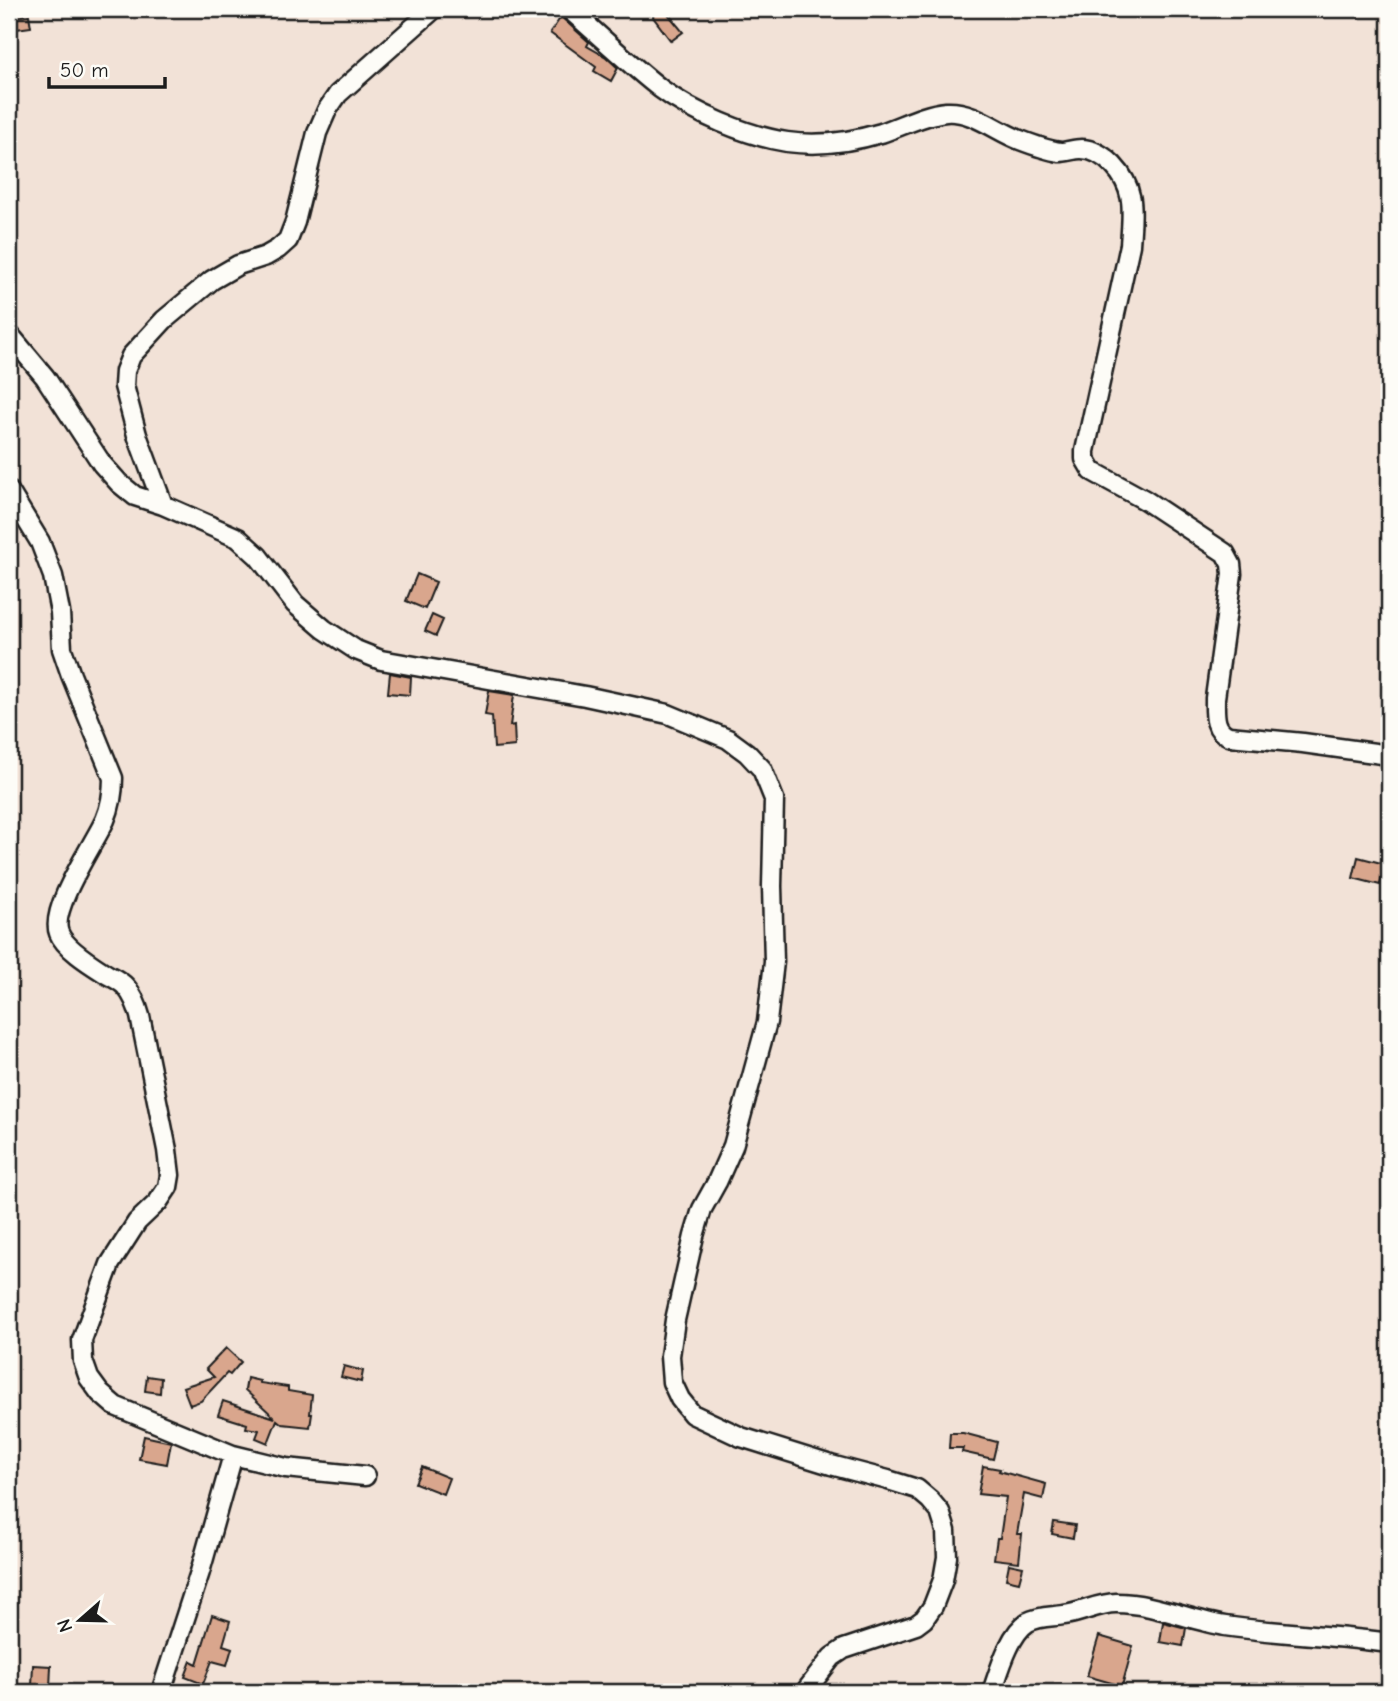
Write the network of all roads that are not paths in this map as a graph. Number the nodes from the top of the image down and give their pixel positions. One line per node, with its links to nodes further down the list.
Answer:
1 (434, 9): 5 (street)
2 (569, 9): 6 (street)
3 (9, 334): 5 (street)
4 (9, 491): 7 (street)
5 (163, 505): 11 (street)
6 (1389, 755)
7 (233, 1455): 8 (street); 10 (street)
8 (365, 1476)
9 (1389, 1643): 12 (street)
10 (161, 1692)
11 (805, 1692)
12 (992, 1692)

